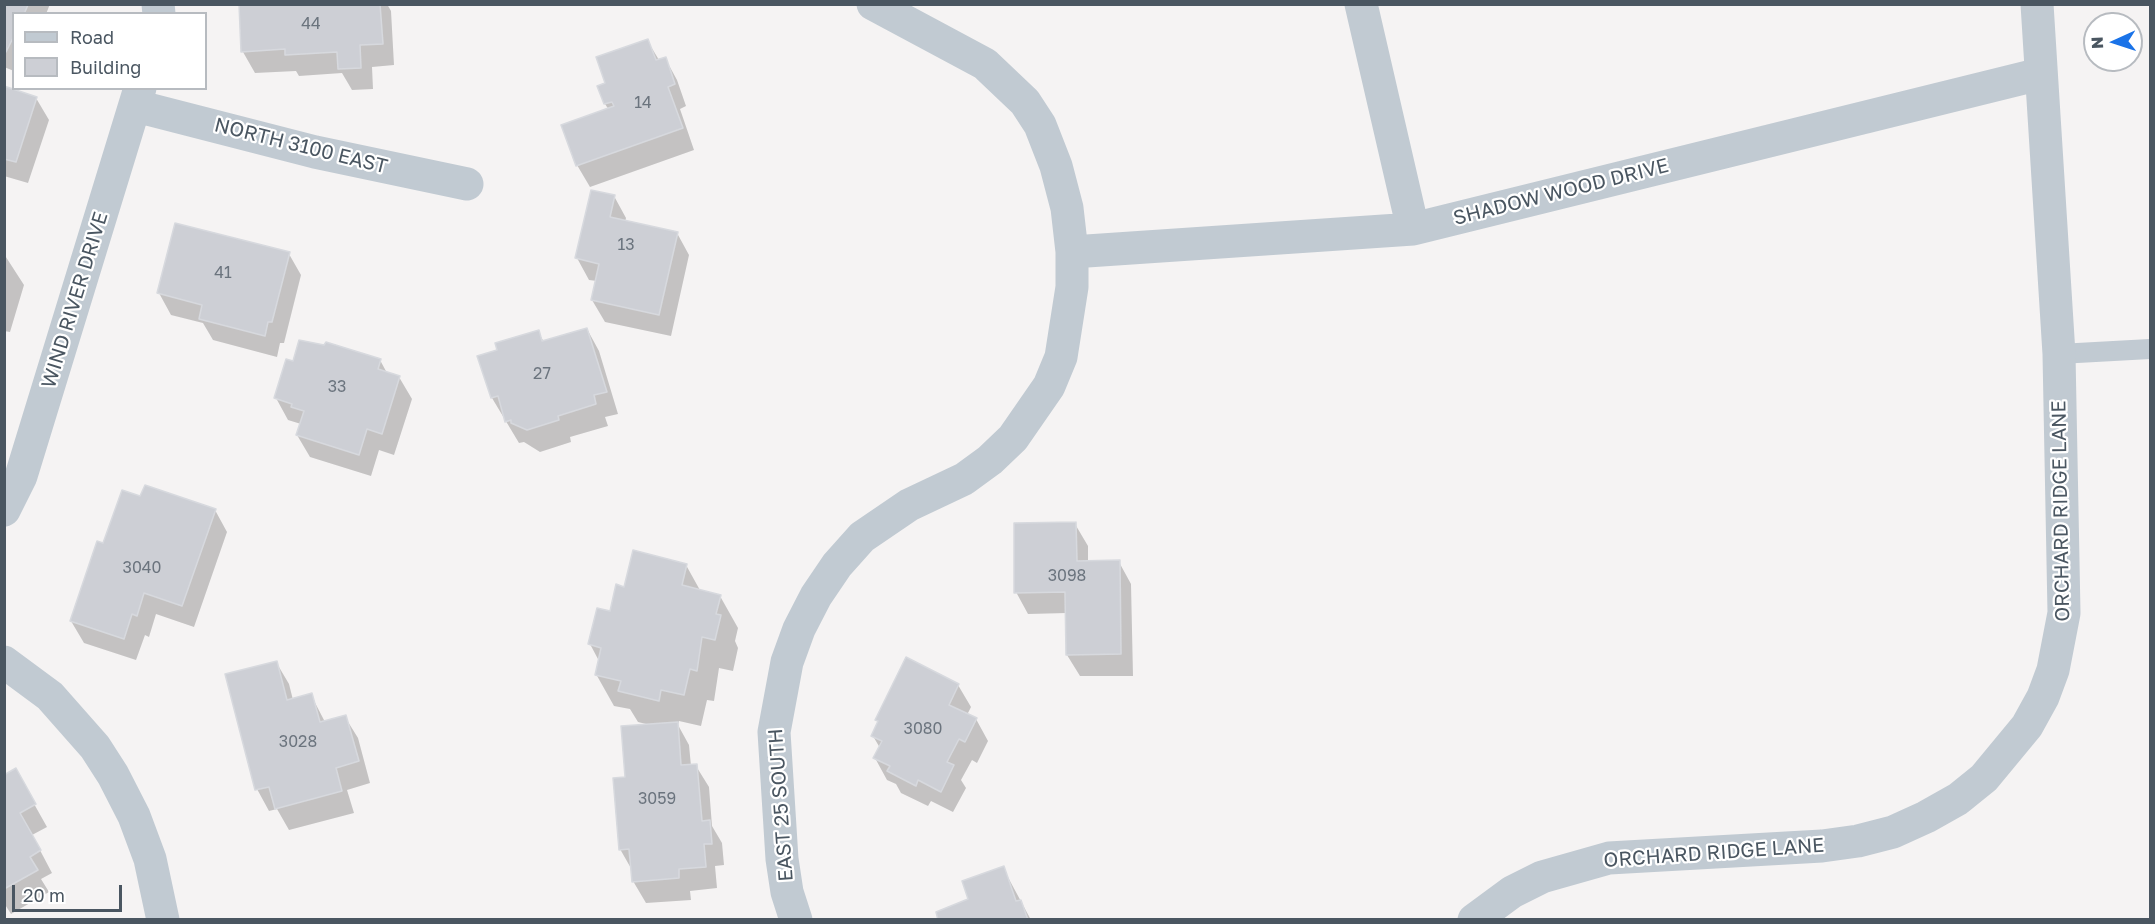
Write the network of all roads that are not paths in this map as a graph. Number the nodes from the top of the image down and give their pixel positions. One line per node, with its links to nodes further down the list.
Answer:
1 (873, 4): 8 (street, EAST 25 SOUTH)
2 (1361, 4): 7 (street)
3 (2037, 4): 4 (street, ORCHARD RIDGE LANE)
4 (2040, 74): 7 (street, SHADOW WOOD DRIVE); 10 (street, ORCHARD RIDGE LANE)
5 (138, 97): 6 (street, NORTH 3100 EAST); 11 (street, WIND RIVER DRIVE)
6 (467, 184)
7 (1413, 229): 8 (street, SHADOW WOOD DRIVE)
8 (1072, 252): 14 (street, EAST 25 SOUTH)
9 (2151, 349): 10 (lane)
10 (2059, 354): 15 (street, ORCHARD RIDGE LANE)
11 (4, 510)
12 (4, 662): 13 (street)
13 (163, 920)
14 (796, 920)
15 (1474, 920)

